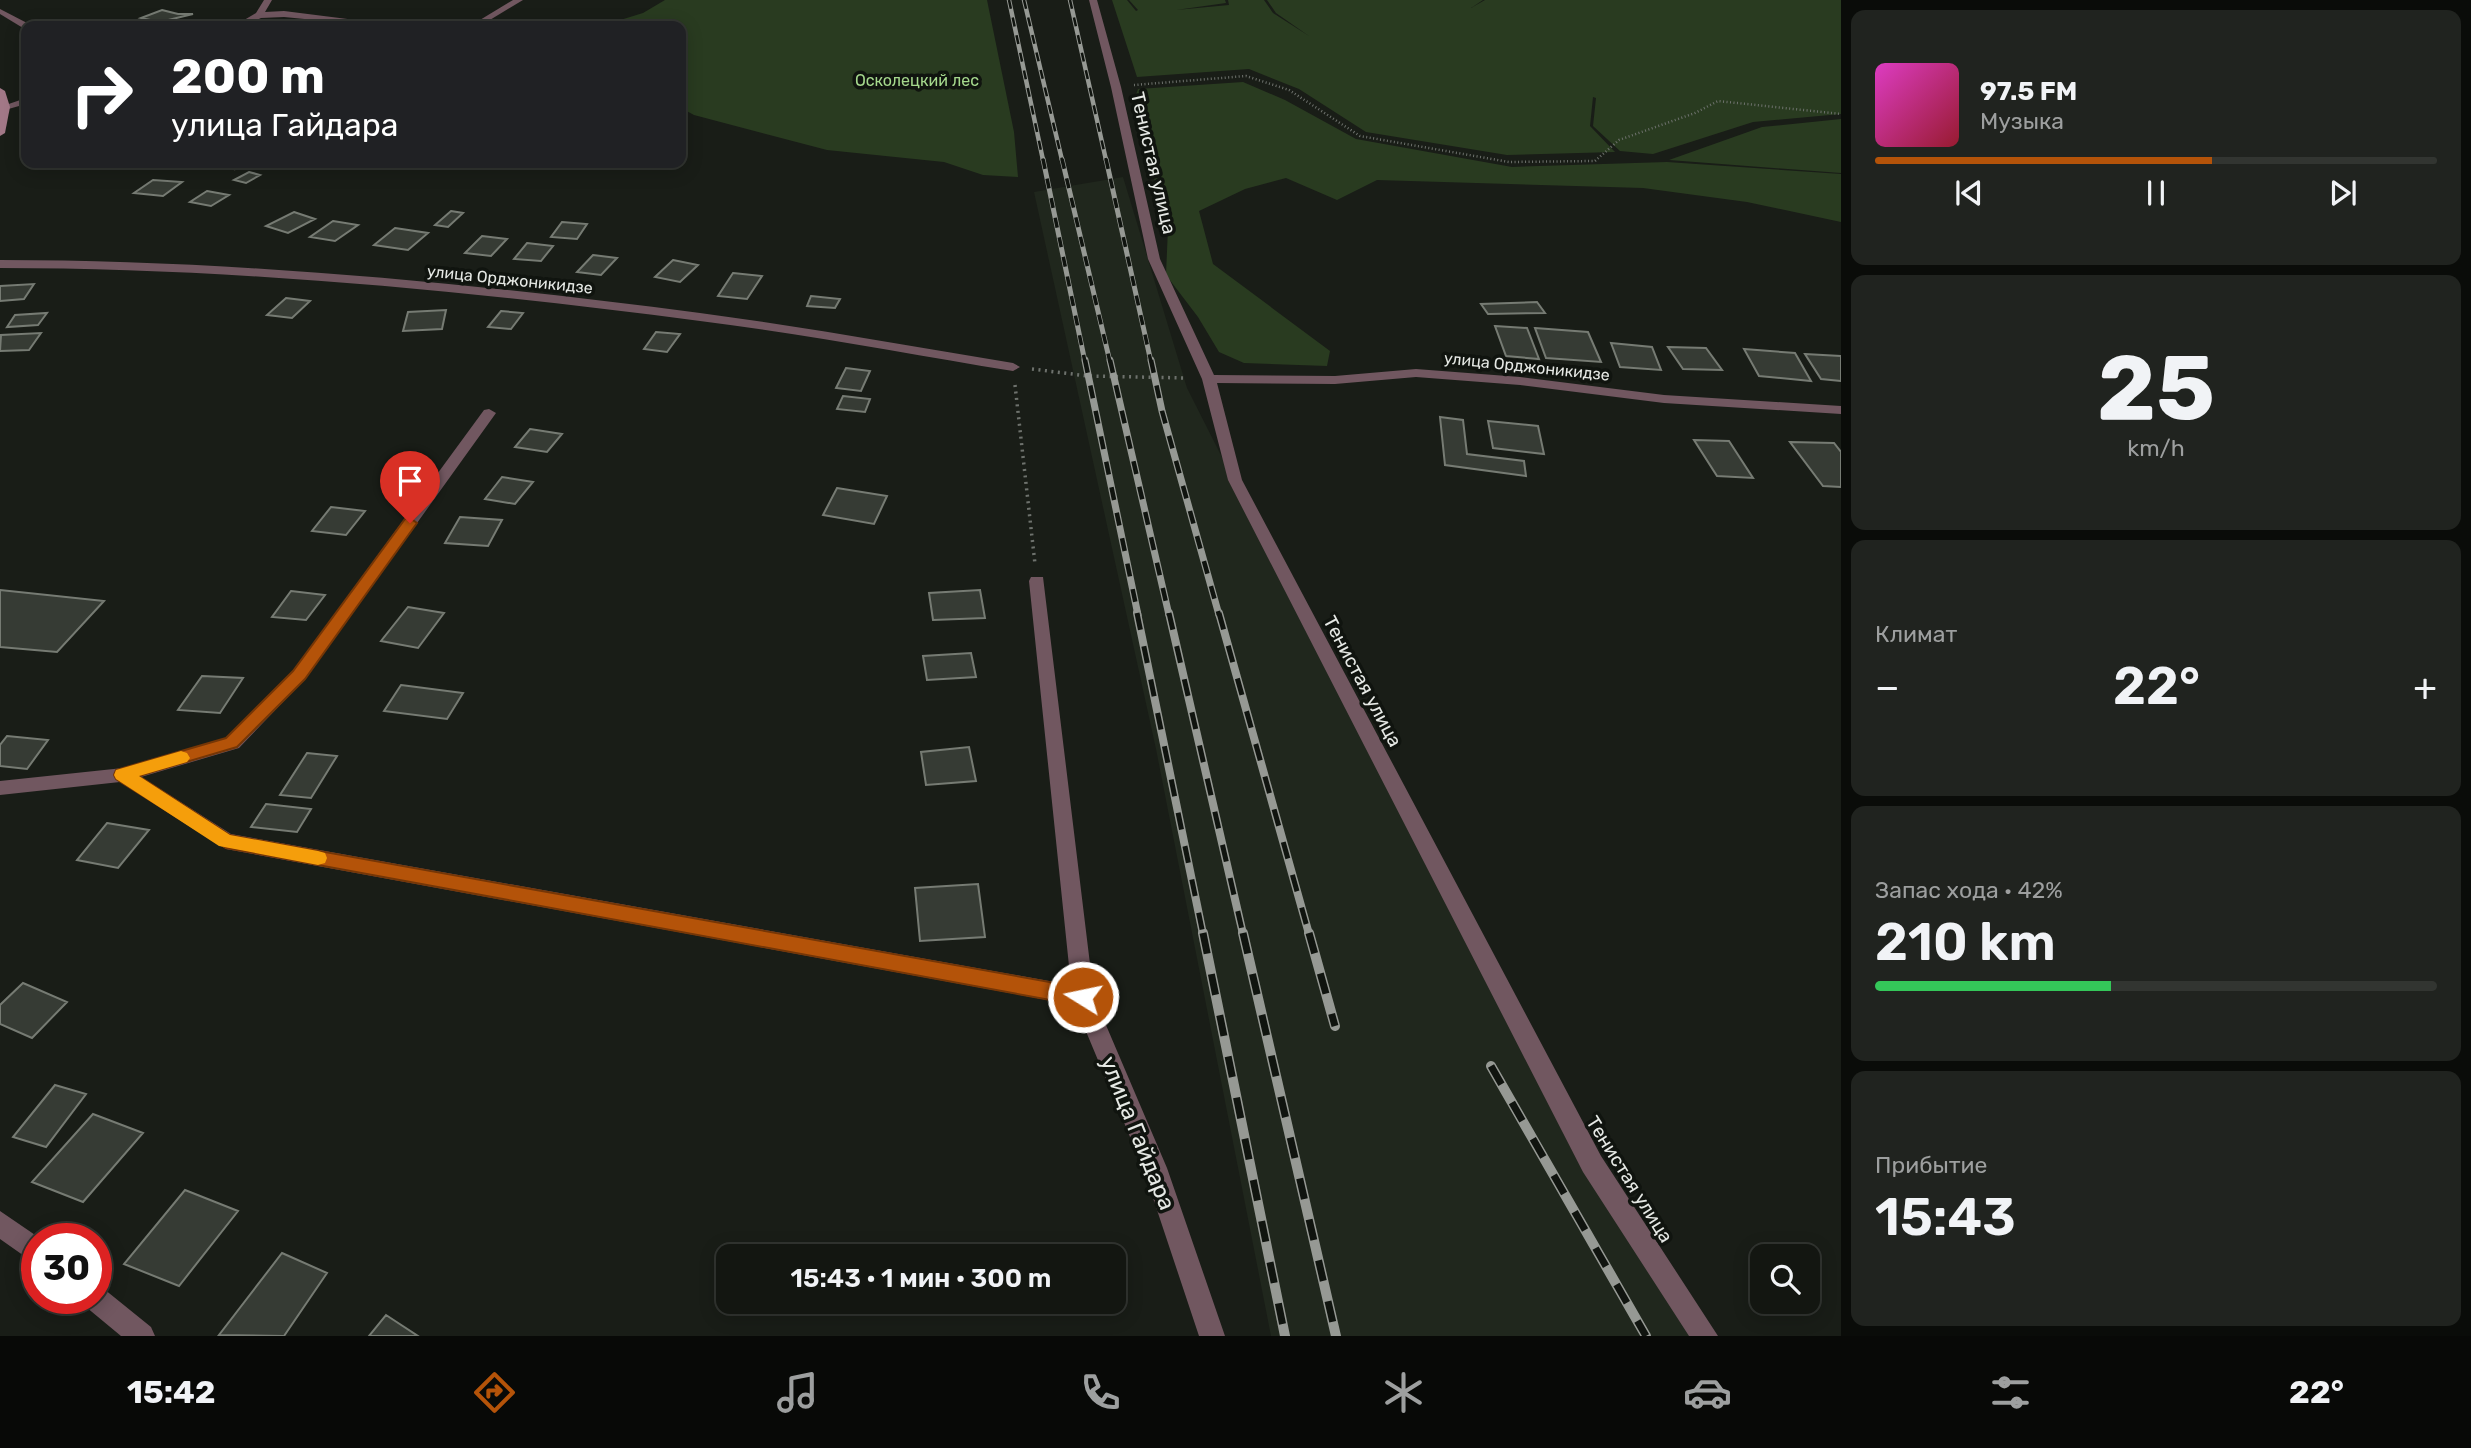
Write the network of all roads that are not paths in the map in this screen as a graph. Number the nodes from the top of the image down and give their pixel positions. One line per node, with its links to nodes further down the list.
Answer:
1 (268, 0): 5 (street)
2 (519, 0): 8 (street)
3 (1093, 0): 16 (street, Тенистая улица)
4 (0, 11): 9 (lane)
5 (259, 15): 6 (street); 7 (street)
6 (247, 21)
7 (351, 21)
8 (483, 21)
9 (21, 23)
10 (0, 91): 12 (main road)
11 (21, 102): 12 (street)
12 (5, 107): 13 (main road)
13 (0, 133)
14 (0, 264): 15 (street, улица Орджоникидзе)
15 (1013, 367)
16 (1209, 379): 17 (street, улица Орджоникидзе); 28 (street, Тенистая улица)
17 (1841, 410)
18 (489, 413): 20 (street)
19 (1037, 581): 22 (street, улица Гайдара)
20 (122, 775): 21 (street); 22 (street)
21 (0, 788)
22 (1083, 997): 27 (street, улица Гайдара)
23 (0, 1223): 24 (street)
24 (21, 1239)
25 (112, 1312): 26 (street)
26 (142, 1336)
27 (1212, 1336)
28 (1705, 1336)

